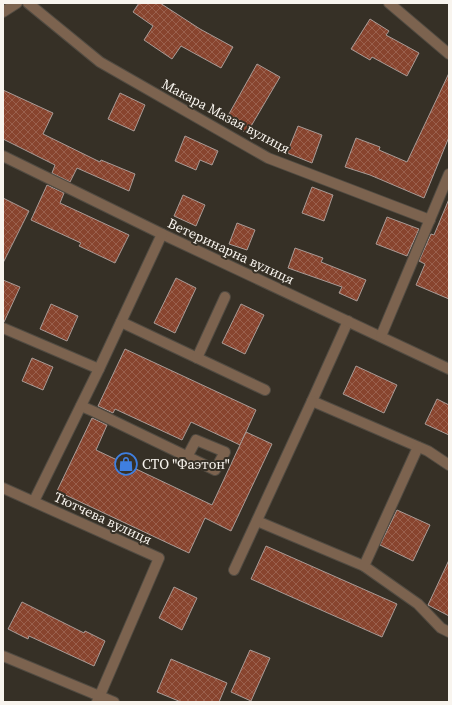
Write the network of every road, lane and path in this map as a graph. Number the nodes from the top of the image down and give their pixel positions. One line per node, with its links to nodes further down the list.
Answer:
1 (17, 3): 4 (street)
2 (28, 3): 8 (street, Макара Мазая вулиця)
3 (389, 3): 5 (street)
4 (3, 12)
5 (449, 54)
6 (3, 156): 9 (street, Ветеринарна вулиця)
7 (449, 174): 8 (street)
8 (430, 220): 14 (street)
9 (162, 234): 11 (street, Ветеринарна вулиця); 12 (street)
10 (225, 297): 15 (street)
11 (348, 321): 14 (street, Ветеринарна вулиця); 19 (street)
12 (121, 322): 15 (street); 16 (street)
13 (3, 328): 16 (street)
14 (381, 336): 17 (street, Ветеринарна вулиця)
15 (198, 358): 18 (street)
16 (99, 369): 20 (street)
17 (449, 369)
18 (265, 390)
19 (312, 401): 21 (street); 26 (street)
20 (81, 406): 22 (street); 25 (street)
21 (418, 447): 23 (street); 27 (street)
22 (187, 457)
23 (449, 464)
24 (3, 488): 25 (street, Тютчева вулиця)
25 (34, 501): 31 (street, Тютчева вулиця)
26 (257, 521): 27 (street); 28 (street)
27 (364, 566): 29 (street)
28 (234, 570)
29 (449, 632)
30 (3, 656): 31 (street)
31 (99, 699): 32 (street)
32 (114, 702)

